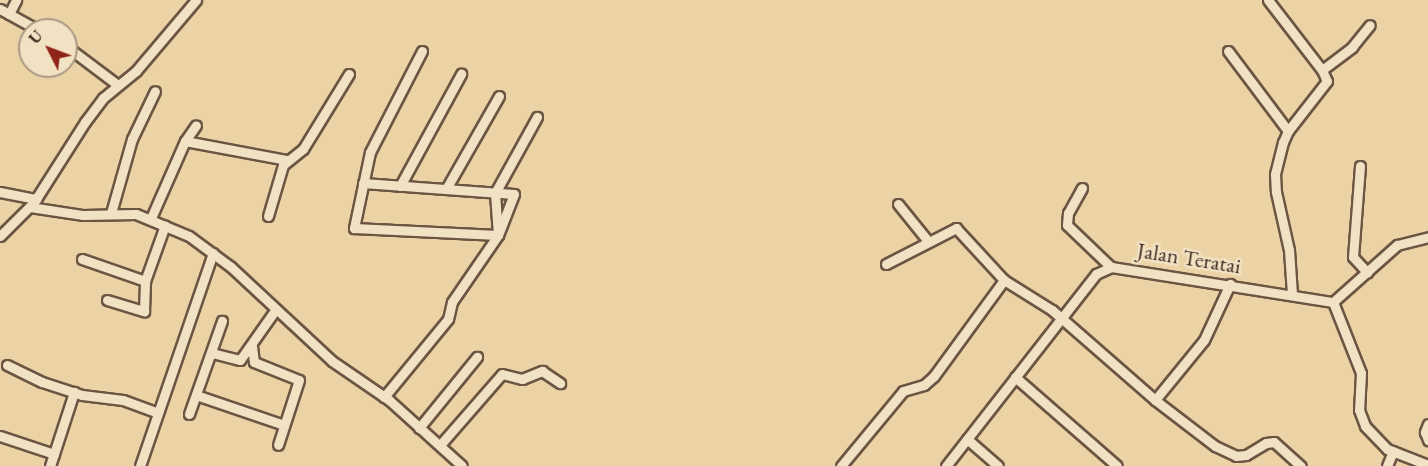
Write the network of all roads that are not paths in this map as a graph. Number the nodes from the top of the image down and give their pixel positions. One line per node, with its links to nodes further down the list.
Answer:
1 (16, 0): 4 (street)
2 (196, 0): 13 (street)
3 (1268, 0): 10 (street)
4 (4, 12): 5 (street)
5 (18, 19)
6 (1370, 26): 10 (street)
7 (422, 51): 22 (street)
8 (1228, 51): 18 (street)
9 (78, 55): 13 (street)
10 (1322, 70): 18 (street)
11 (349, 74): 20 (street)
12 (461, 74): 23 (street)
13 (118, 85): 28 (street)
14 (154, 91): 30 (street)
15 (499, 96): 25 (street)
16 (537, 117): 27 (street)
17 (196, 125): 19 (street)
18 (1288, 131): 46 (street)
19 (185, 141): 20 (street); 32 (street)
20 (287, 160): 31 (street)
21 (1360, 166): 42 (street)
22 (363, 183): 23 (street); 34 (street)
23 (400, 186): 25 (street)
24 (1082, 188): 41 (street)
25 (446, 189): 27 (street)
26 (0, 192): 28 (street)
27 (495, 193): 34 (street); 34 (street)
28 (33, 203): 30 (street); 35 (street)
29 (898, 204): 37 (street)
30 (111, 213): 32 (street)
31 (268, 216)
32 (151, 218): 33 (street)
33 (165, 225): 38 (street); 44 (street)
34 (498, 235): 60 (street)
35 (0, 236)
36 (1428, 237): 42 (street)
37 (928, 241): 40 (street); 43 (street)
38 (213, 253): 49 (street); 62 (street)
39 (82, 260): 44 (street)
40 (886, 264)
41 (1111, 267): 45 (street, Jalan Teratai); 50 (street, Jalan Teratai)
42 (1367, 272): 48 (street)
43 (1004, 280): 50 (street); 78 (street)
44 (145, 281): 47 (street)
45 (1230, 284): 46 (street, Jalan Teratai); 61 (street)
46 (1292, 294): 48 (street, Jalan Teratai)
47 (107, 300)
48 (1333, 302): 72 (street)
49 (276, 309): 52 (street); 60 (street)
50 (1062, 318): 56 (street, Jalan Teratai); 61 (street)
51 (222, 321): 53 (street)
52 (252, 346): 53 (street); 65 (street)
53 (212, 353): 59 (street)
54 (477, 357): 66 (street)
55 (7, 364): 58 (street)
56 (1015, 377): 68 (street, Jalan Teratai); 81 (street)
57 (560, 383): 71 (street)
58 (74, 392): 62 (street); 73 (street)
59 (196, 396): 63 (street); 65 (street)
60 (384, 397): 66 (street)
61 (1155, 400): 82 (street)
62 (158, 413): 76 (street)
63 (189, 414)
64 (1428, 424): 69 (street)
65 (284, 425): 70 (street)
66 (419, 428): 71 (street)
67 (0, 436): 73 (street)
68 (967, 439): 79 (street, Jalan Teratai); 80 (street)
69 (1428, 440)
70 (278, 445)
71 (440, 445): 77 (street)
72 (1393, 451): 74 (street); 83 (street)
73 (54, 454): 75 (street)
74 (1428, 465)
75 (50, 466)
76 (140, 466)
77 (462, 466)
78 (841, 466)
79 (946, 466)
80 (998, 466)
81 (1117, 466)
82 (1301, 466)
83 (1387, 466)

